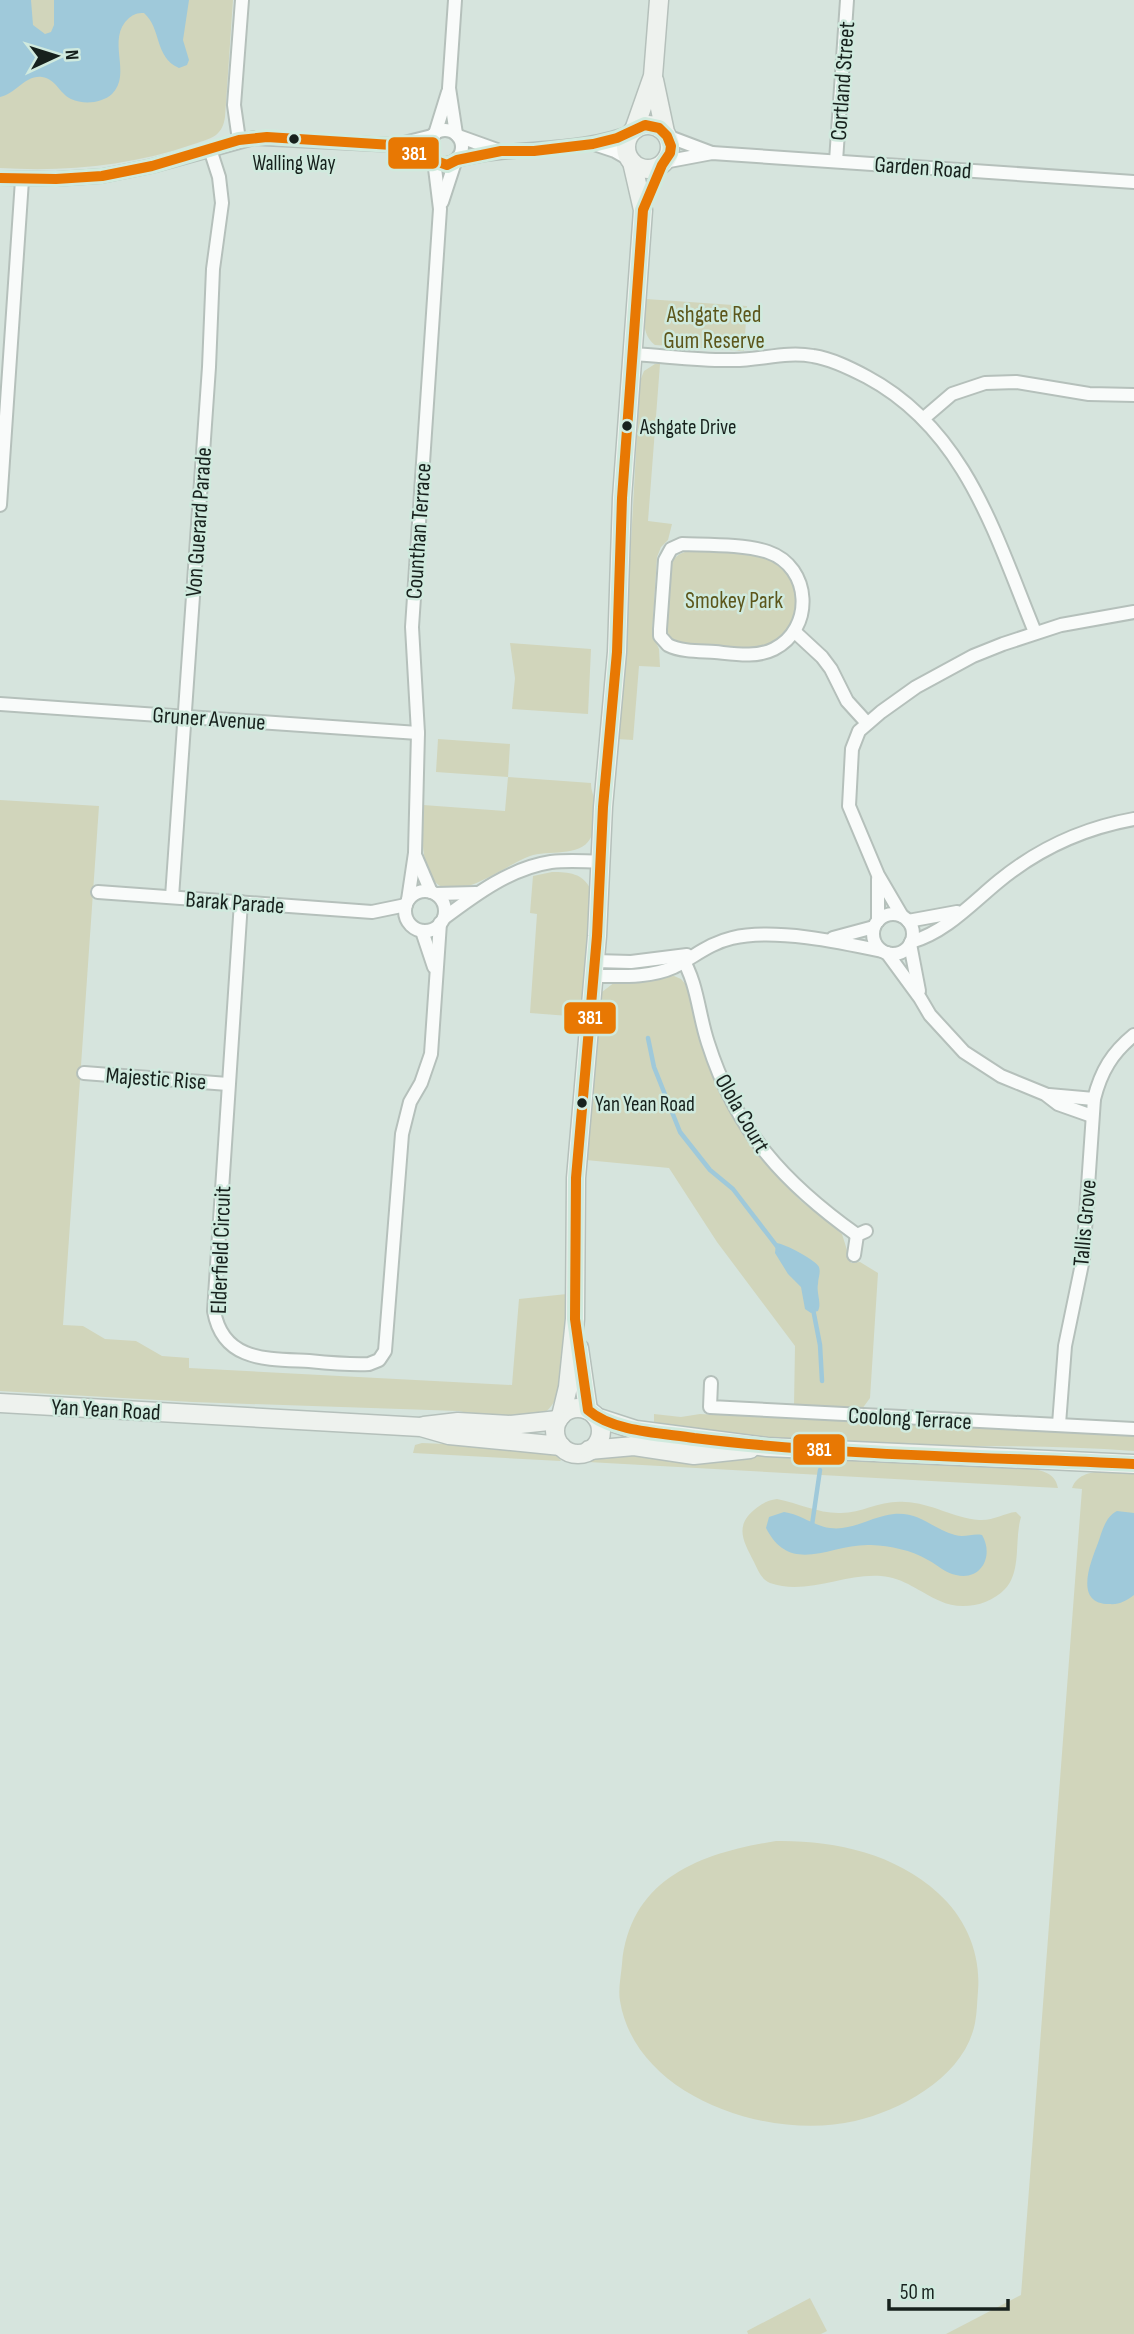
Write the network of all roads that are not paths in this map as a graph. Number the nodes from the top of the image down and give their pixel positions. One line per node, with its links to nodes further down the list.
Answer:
1 (242, 0): 11 (street)
2 (455, 0): 6 (street)
3 (659, 0): 5 (street)
4 (847, 0): 20 (street, Cortland Street)
5 (653, 76): 7 (street); 8 (street)
6 (449, 88): 9 (street); 10 (street)
7 (633, 131): 8 (street); 12 (street); 19 (street)
8 (666, 134): 16 (street, Garden Road); 21 (street)
9 (434, 135): 10 (street); 13 (street); 17 (street)
10 (457, 135): 15 (street); 18 (street)
11 (239, 140): 13 (street); 14 (street)
12 (593, 144): 15 (street); 19 (street)
13 (392, 145): 17 (street)
14 (209, 149): 23 (street); 35 (street, Von Guerard Parade)
15 (500, 151): 18 (street)
16 (712, 153): 20 (street, Garden Road); 21 (street, Garden Road)
17 (432, 159): 18 (street); 25 (street, Counthan Terrace)
18 (456, 161): 25 (street, Counthan Terrace)
19 (630, 161): 21 (street); 26 (street)
20 (836, 161): 24 (street, Garden Road)
21 (663, 164): 26 (street)
22 (0, 178): 23 (street)
23 (22, 180): 30 (street)
24 (1134, 182)
25 (440, 209): 37 (street, Counthan Terrace)
26 (643, 210): 27 (street)
27 (633, 354): 29 (street); 40 (street)
28 (1134, 395): 29 (street)
29 (925, 418): 33 (street)
30 (0, 505)
31 (1134, 612): 33 (street)
32 (795, 632): 32 (street); 36 (street)
33 (1035, 632): 36 (street)
34 (0, 704): 35 (street, Gruner Avenue)
35 (184, 717): 37 (street, Gruner Avenue); 45 (street, Von Guerard Parade)
36 (867, 723): 41 (street)
37 (418, 733): 39 (street, Counthan Terrace)
38 (1134, 819): 48 (street)
39 (415, 853): 44 (street, Counthan Terrace); 47 (street, Counthan Terrace)
40 (601, 862): 43 (street); 58 (street)
41 (878, 875): 50 (street); 52 (street)
42 (97, 892): 45 (street, Barak Parade)
43 (480, 892): 44 (street); 51 (street)
44 (433, 893): 47 (street); 51 (street)
45 (172, 897): 46 (street, Barak Parade)
46 (241, 902): 49 (street, Barak Parade); 63 (street, Elderfield Circuit)
47 (407, 903): 49 (street, Barak Parade); 53 (street)
48 (961, 911): 50 (street); 55 (street)
49 (372, 912): 53 (street, Barak Parade)
50 (905, 919): 52 (street); 55 (street)
51 (442, 920): 53 (street); 59 (street, Elderfield Circuit)
52 (876, 924): 54 (street); 56 (street)
53 (416, 928): 59 (street, Elderfield Circuit)
54 (830, 939): 56 (street); 57 (street)
55 (911, 943): 56 (street); 60 (street)
56 (885, 952): 60 (street)
57 (686, 957): 58 (street); 67 (street, Olola Court)
58 (595, 968): 68 (street)
59 (437, 978): 63 (street, Elderfield Circuit)
60 (920, 998): 64 (street)
61 (1134, 1035): 65 (street, Tallis Grove)
62 (84, 1073): 63 (street, Majestic Rise)
63 (228, 1084)
64 (1045, 1094): 65 (street); 66 (street)
65 (1094, 1099): 66 (street, Tallis Grove)
66 (1092, 1116): 73 (street, Tallis Grove)
67 (855, 1255)
68 (575, 1319): 71 (street); 72 (street)
69 (711, 1383): 73 (street, Coolong Terrace)
70 (0, 1403): 74 (street, Yan Yean Road)
71 (592, 1413): 72 (street); 77 (street); 78 (street)
72 (559, 1418): 74 (street, Yan Yean Road); 76 (street)
73 (1059, 1424): 75 (street, Coolong Terrace)
74 (421, 1427): 76 (street, Yan Yean Road)
75 (1134, 1429)
76 (561, 1446): 78 (street)
77 (767, 1447): 78 (street); 79 (street)
78 (589, 1451)
79 (1134, 1464)

